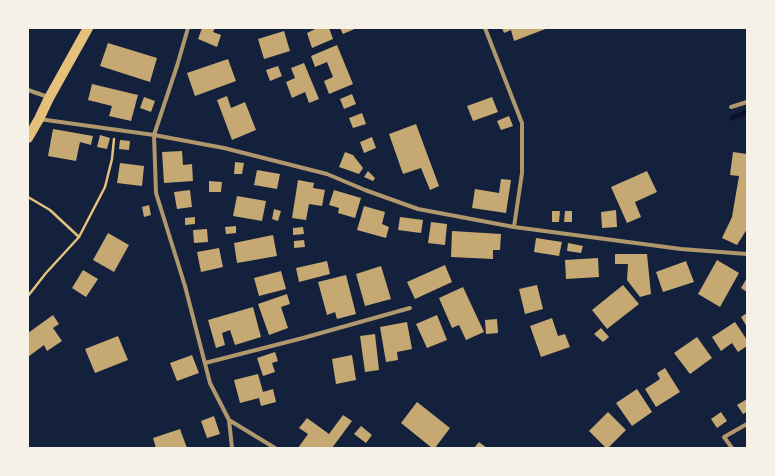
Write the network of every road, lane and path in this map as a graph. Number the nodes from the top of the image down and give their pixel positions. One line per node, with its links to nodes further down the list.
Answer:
1 (88, 28): 5 (main road)
2 (188, 28): 10 (street)
3 (485, 28): 13 (street)
4 (28, 90): 5 (street)
5 (49, 98): 8 (main road)
6 (747, 102): 7 (street)
7 (731, 107)
8 (39, 119): 9 (street); 11 (main road)
9 (116, 129): 10 (street); 14 (path)
10 (154, 135): 13 (street); 18 (street)
11 (28, 138)
12 (28, 197): 14 (path)
13 (514, 227): 15 (street)
14 (79, 237): 16 (path)
15 (747, 254)
16 (28, 296)
17 (410, 308): 18 (street)
18 (205, 363): 19 (street)
19 (229, 420): 21 (street); 22 (street)
20 (747, 424): 23 (street)
21 (232, 448)
22 (275, 448)
23 (732, 448)

